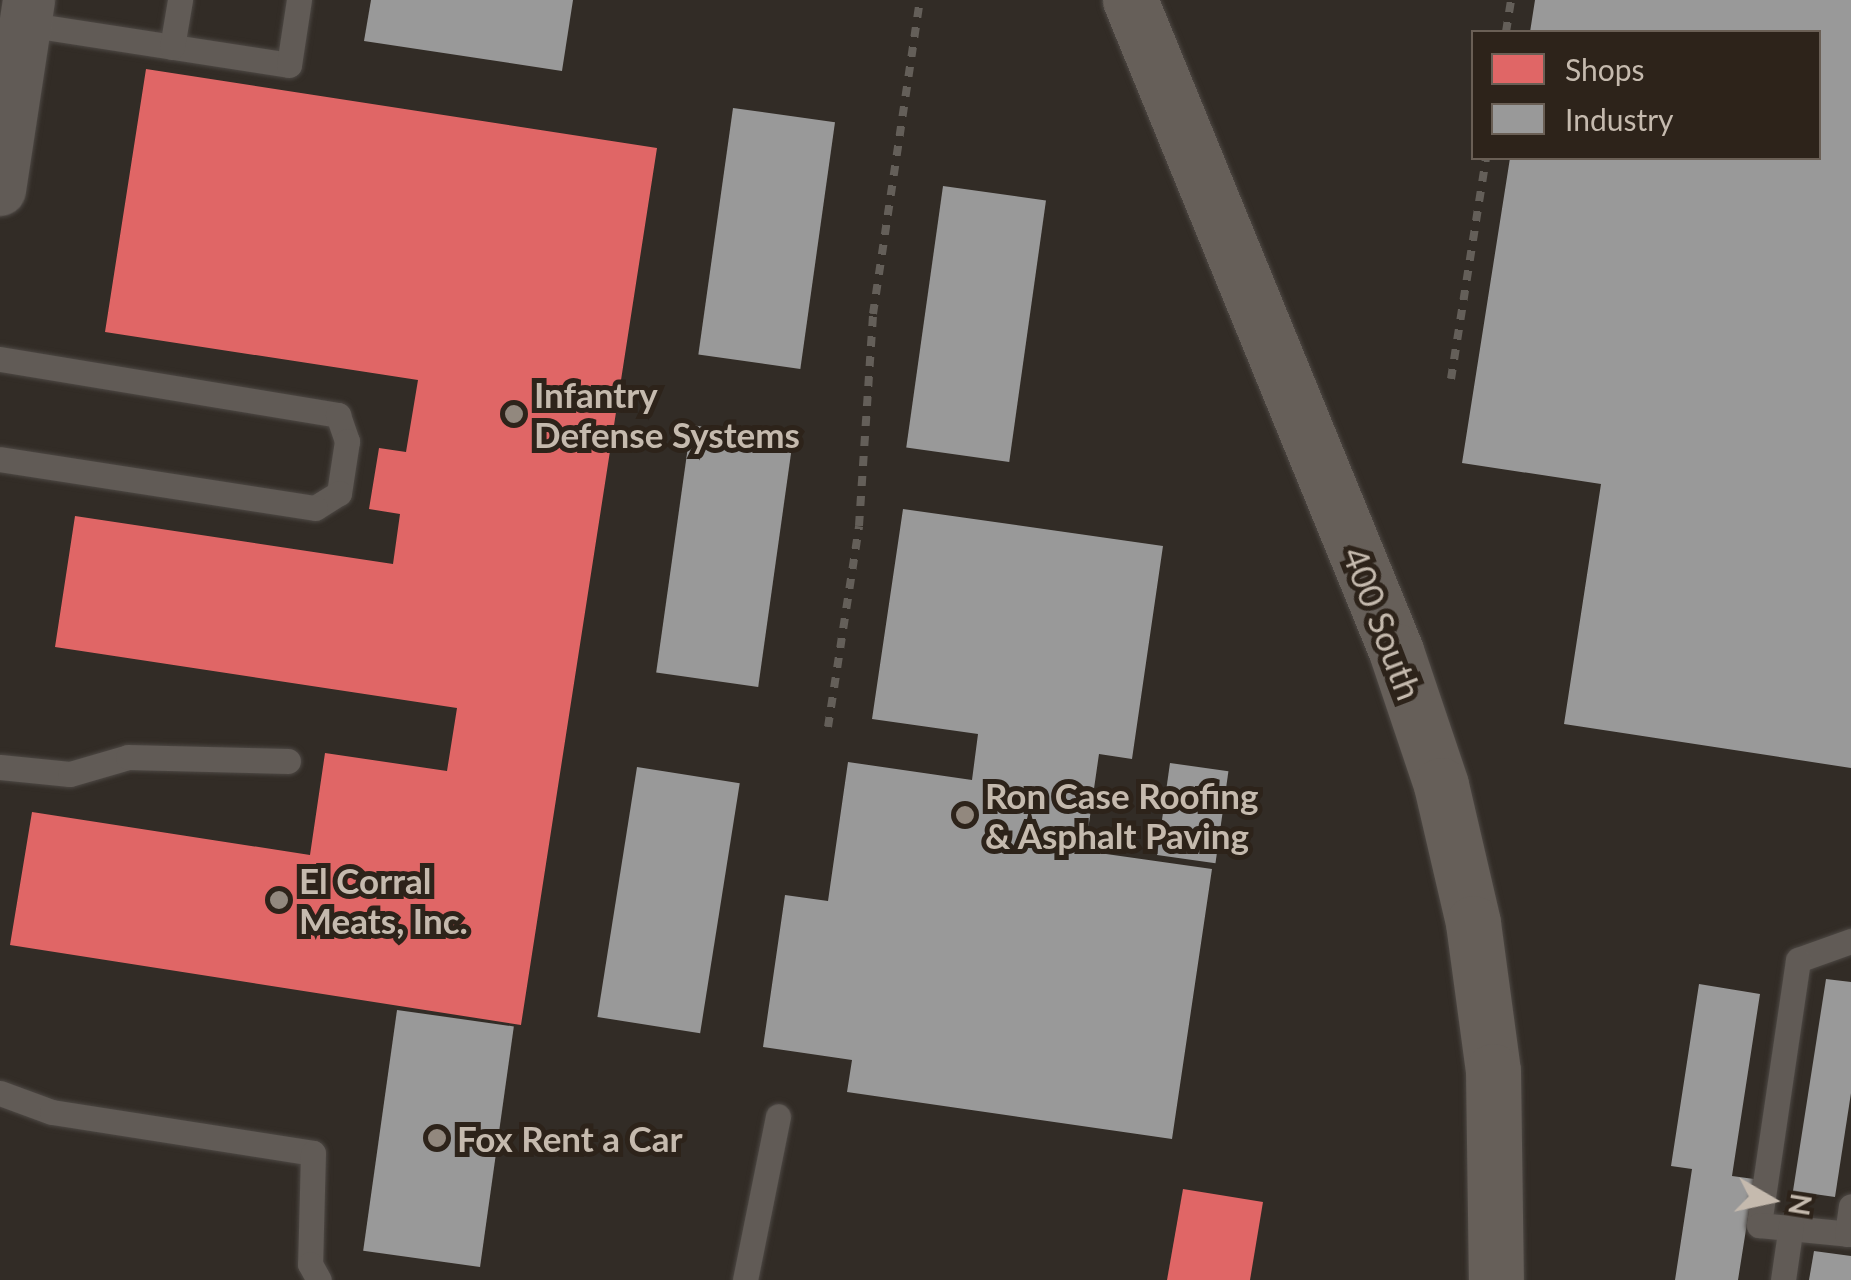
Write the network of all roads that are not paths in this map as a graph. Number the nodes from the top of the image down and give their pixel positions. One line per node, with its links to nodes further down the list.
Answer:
1 (180, 0): 5 (lane)
2 (299, 0): 5 (lane)
3 (1130, 0): 19 (street, 400 South)
4 (19, 34): 5 (lane); 6 (street)
5 (172, 46)
6 (1, 176)
7 (0, 359): 8 (lane)
8 (0, 459)
9 (288, 761): 10 (lane)
10 (0, 767)
11 (1851, 942): 15 (lane)
12 (0, 1093): 17 (lane)
13 (778, 1116): 18 (lane)
14 (1851, 1206): 16 (lane)
15 (1791, 1225): 16 (lane); 20 (lane)
16 (1849, 1234)
17 (319, 1280)
18 (746, 1280)
19 (1496, 1280)
20 (1783, 1280)

